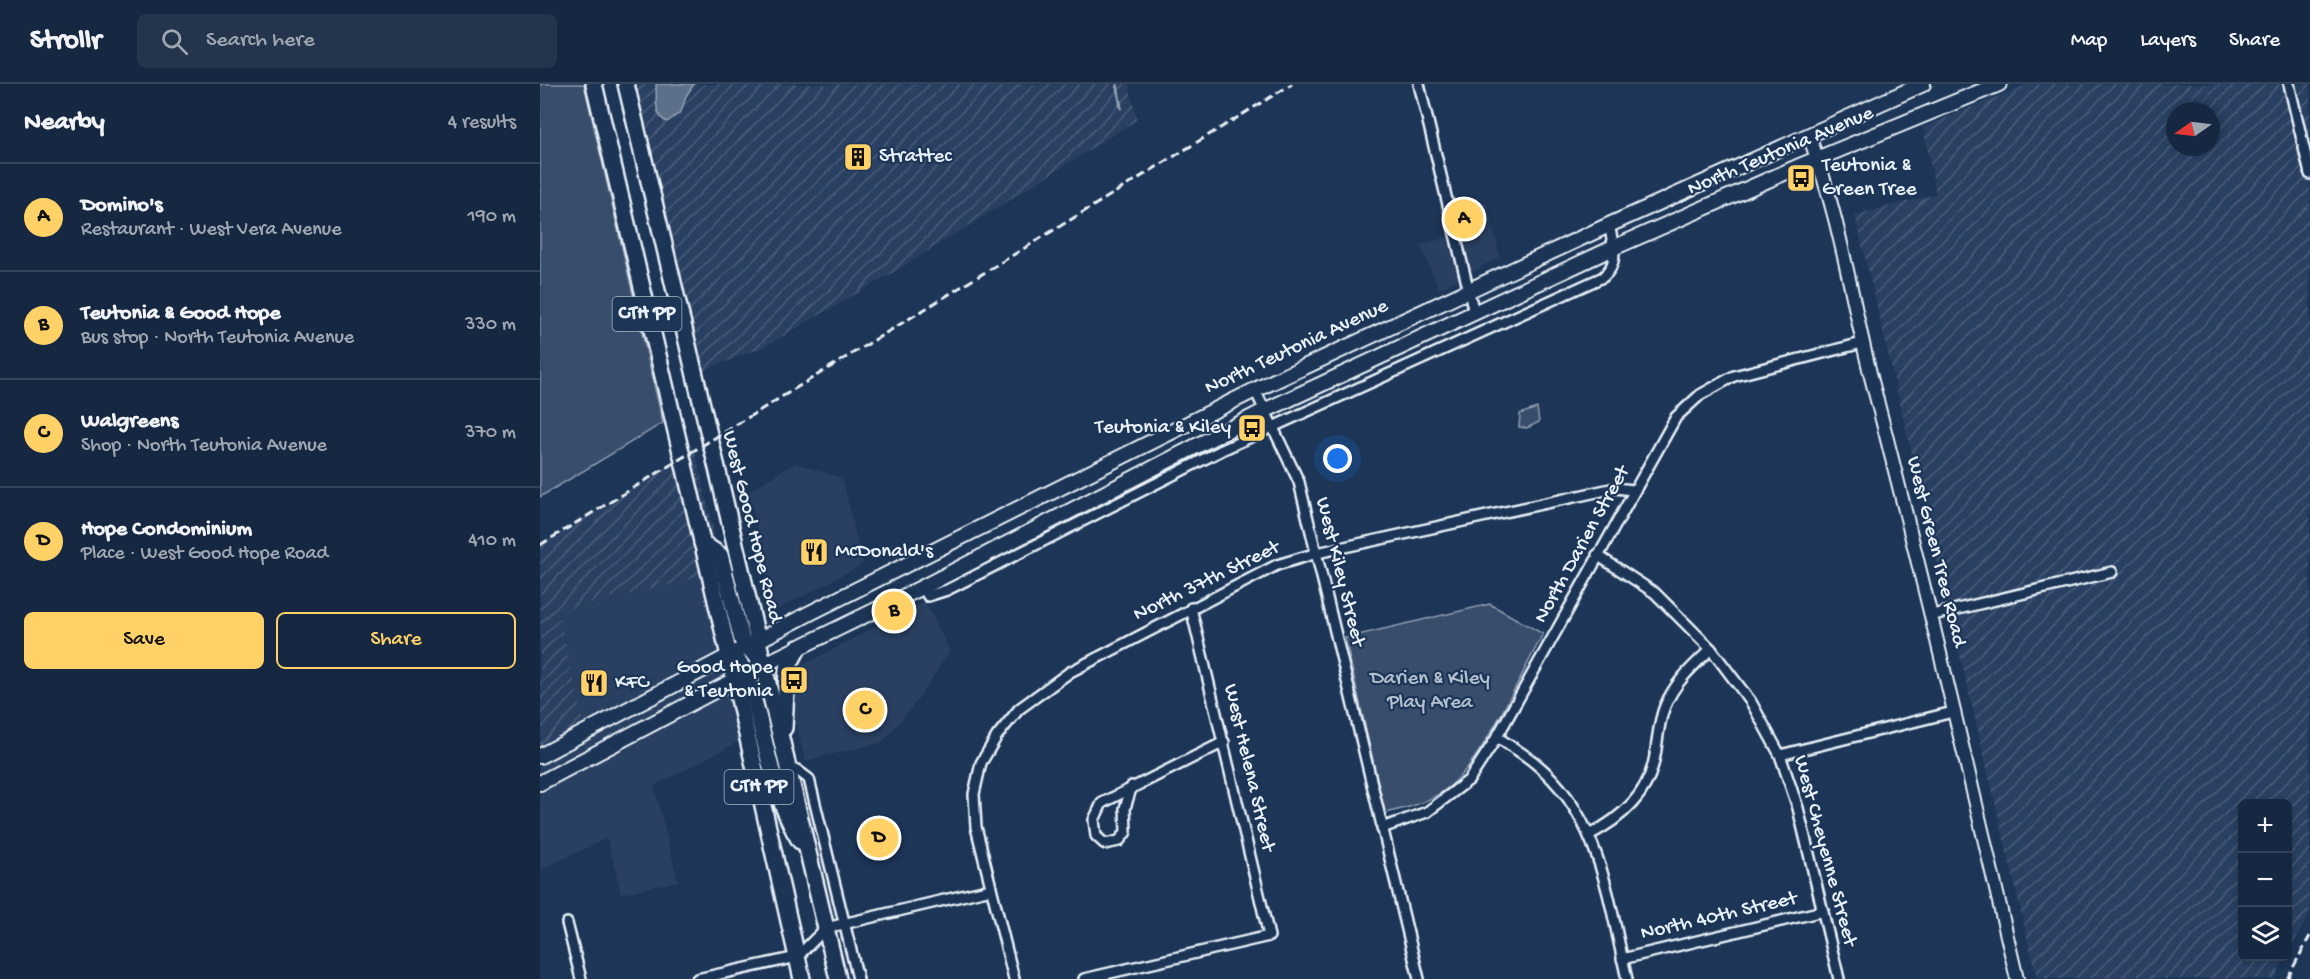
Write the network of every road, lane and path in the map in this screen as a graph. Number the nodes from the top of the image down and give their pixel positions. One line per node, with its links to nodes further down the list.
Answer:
1 (594, 84): 19 (main road, CTH PP)
2 (626, 84): 26 (main road, West Good Hope Road / CTH PP)
3 (1419, 84): 12 (street)
4 (1923, 84): 7 (main road, North Teutonia Avenue)
5 (1999, 84): 8 (main road, North Teutonia Avenue)
6 (2289, 84): 9 (street)
7 (1809, 136): 8 (street, West Green Tree Road); 10 (main road, North Teutonia Avenue)
8 (1818, 158): 11 (main road, North Teutonia Avenue); 14 (street, West Green Tree Road)
9 (2310, 174)
10 (1609, 225): 11 (street); 12 (main road, North Teutonia Avenue)
11 (1613, 248): 13 (main road, North Teutonia Avenue); 17 (street, North Teutonia Avenue)
12 (1469, 290): 13 (street); 15 (main road, North Teutonia Avenue)
13 (1474, 313): 16 (main road, North Teutonia Avenue)
14 (1862, 343): 18 (street, North Darien Street); 25 (street, West Green Tree Road)
15 (1255, 390): 16 (street, West Kiley Street); 26 (main road, North Teutonia Avenue)
16 (1264, 411): 17 (street, West Kiley Street); 23 (main road, North Teutonia Avenue)
17 (1272, 427): 20 (street, West Kiley Street); 23 (street, North Teutonia Avenue)
18 (1633, 490): 20 (street, North 37th Street); 21 (street, North Darien Street)
19 (702, 543): 26 (main road); 29 (main road, CTH PP)
20 (1317, 553): 24 (street, North 37th Street); 42 (street, West Kiley Street)
21 (1597, 555): 28 (street, West Cheyenne Street); 33 (street, North Darien Street)
22 (2112, 572): 25 (street)
23 (925, 591): 27 (main road, North Teutonia Avenue)
24 (1191, 608): 34 (street, West Helena Street); 45 (street, North 37th Street)
25 (1933, 615): 32 (street, West Green Tree Road)
26 (752, 644): 29 (main road, North Teutonia Avenue); 30 (main road)
27 (798, 648): 30 (main road, North Teutonia Avenue); 35 (main road)
28 (1711, 649): 36 (street, West Cheyenne Street); 43 (street)
29 (729, 655): 31 (main road); 37 (main road, North Teutonia Avenue)
30 (763, 665): 31 (main road, North Teutonia Avenue); 35 (main road, CTH PP)
31 (740, 678): 39 (main road); 40 (main road, North Teutonia Avenue)
32 (1953, 712): 36 (street); 62 (street, West Green Tree Road)
33 (1497, 737): 42 (street, North Darien Street); 43 (street)
34 (1224, 742): 41 (street); 58 (street, West Helena Street)
35 (783, 746): 38 (main road, CTH PP)
36 (1780, 755): 46 (street, West Cheyenne Street)
37 (540, 756)
38 (795, 771): 39 (street); 44 (main road, CTH PP); 48 (street)
39 (765, 780): 44 (main road); 50 (main road, CTH PP)
40 (540, 783)
41 (1132, 786): 41 (street)
42 (1382, 828): 59 (street, West Kiley Street)
43 (1589, 835): 51 (street)
44 (808, 854): 49 (main road, CTH PP)
45 (991, 889): 48 (street); 57 (street, North 37th Street)
46 (1823, 911): 51 (street, North 40th Street); 61 (street, West Cheyenne Street)
47 (567, 923): 52 (street)
48 (846, 923): 49 (street); 56 (street)
49 (826, 928): 50 (street); 55 (main road, CTH PP)
50 (797, 957): 53 (street); 54 (main road, CTH PP)
51 (1622, 959): 60 (street)
52 (581, 979)
53 (697, 979)
54 (802, 979)
55 (838, 979)
56 (858, 979)
57 (1014, 979)
58 (1084, 979)
59 (1419, 979)
60 (1627, 979)
61 (1839, 979)
62 (2017, 979)

